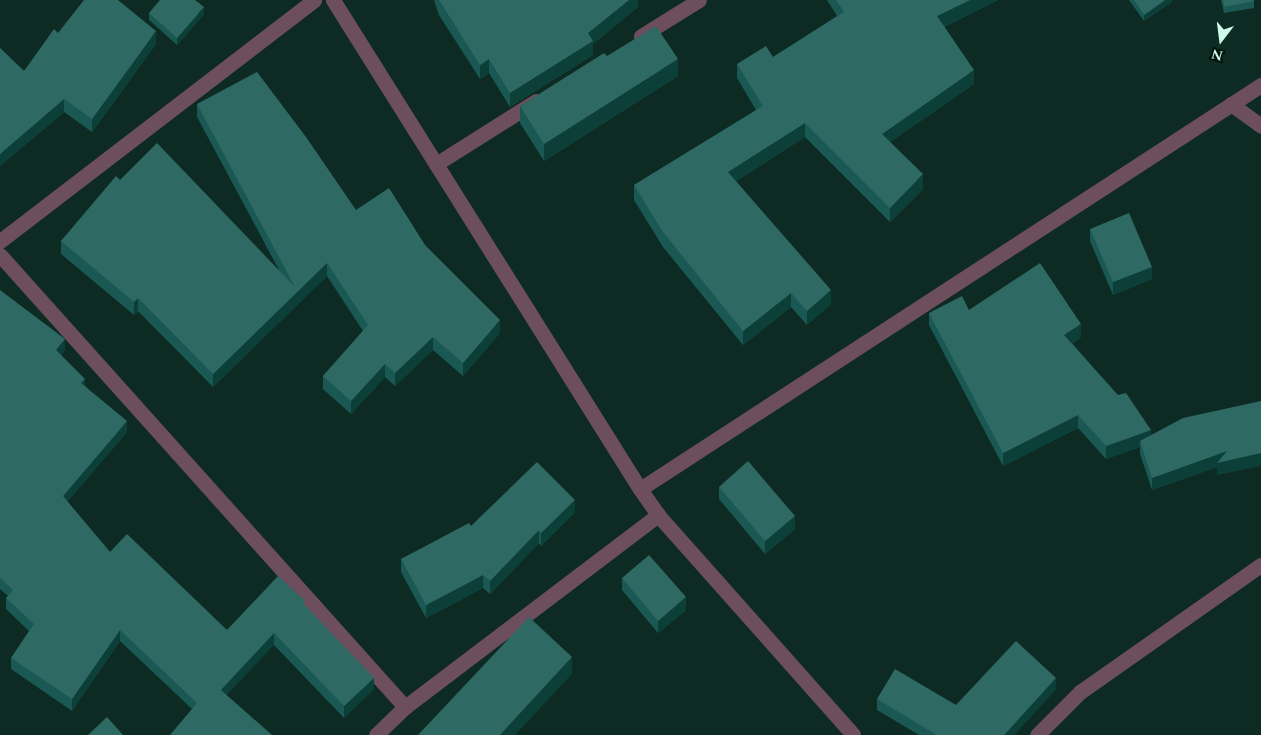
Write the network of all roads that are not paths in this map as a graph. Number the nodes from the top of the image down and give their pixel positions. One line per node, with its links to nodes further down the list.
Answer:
1 (314, 0): 10 (street)
2 (333, 0): 9 (street)
3 (699, 0): 4 (street)
4 (631, 42)
5 (1261, 85): 7 (street)
6 (546, 95): 9 (street)
7 (1230, 104): 8 (street); 12 (street)
8 (1261, 126)
9 (436, 164): 12 (street)
10 (0, 241)
11 (0, 255): 15 (street)
12 (640, 489): 13 (street)
13 (658, 514): 15 (street); 17 (street)
14 (1261, 565): 18 (street)
15 (405, 706): 16 (street)
16 (376, 735)
17 (853, 735)
18 (1037, 735)

